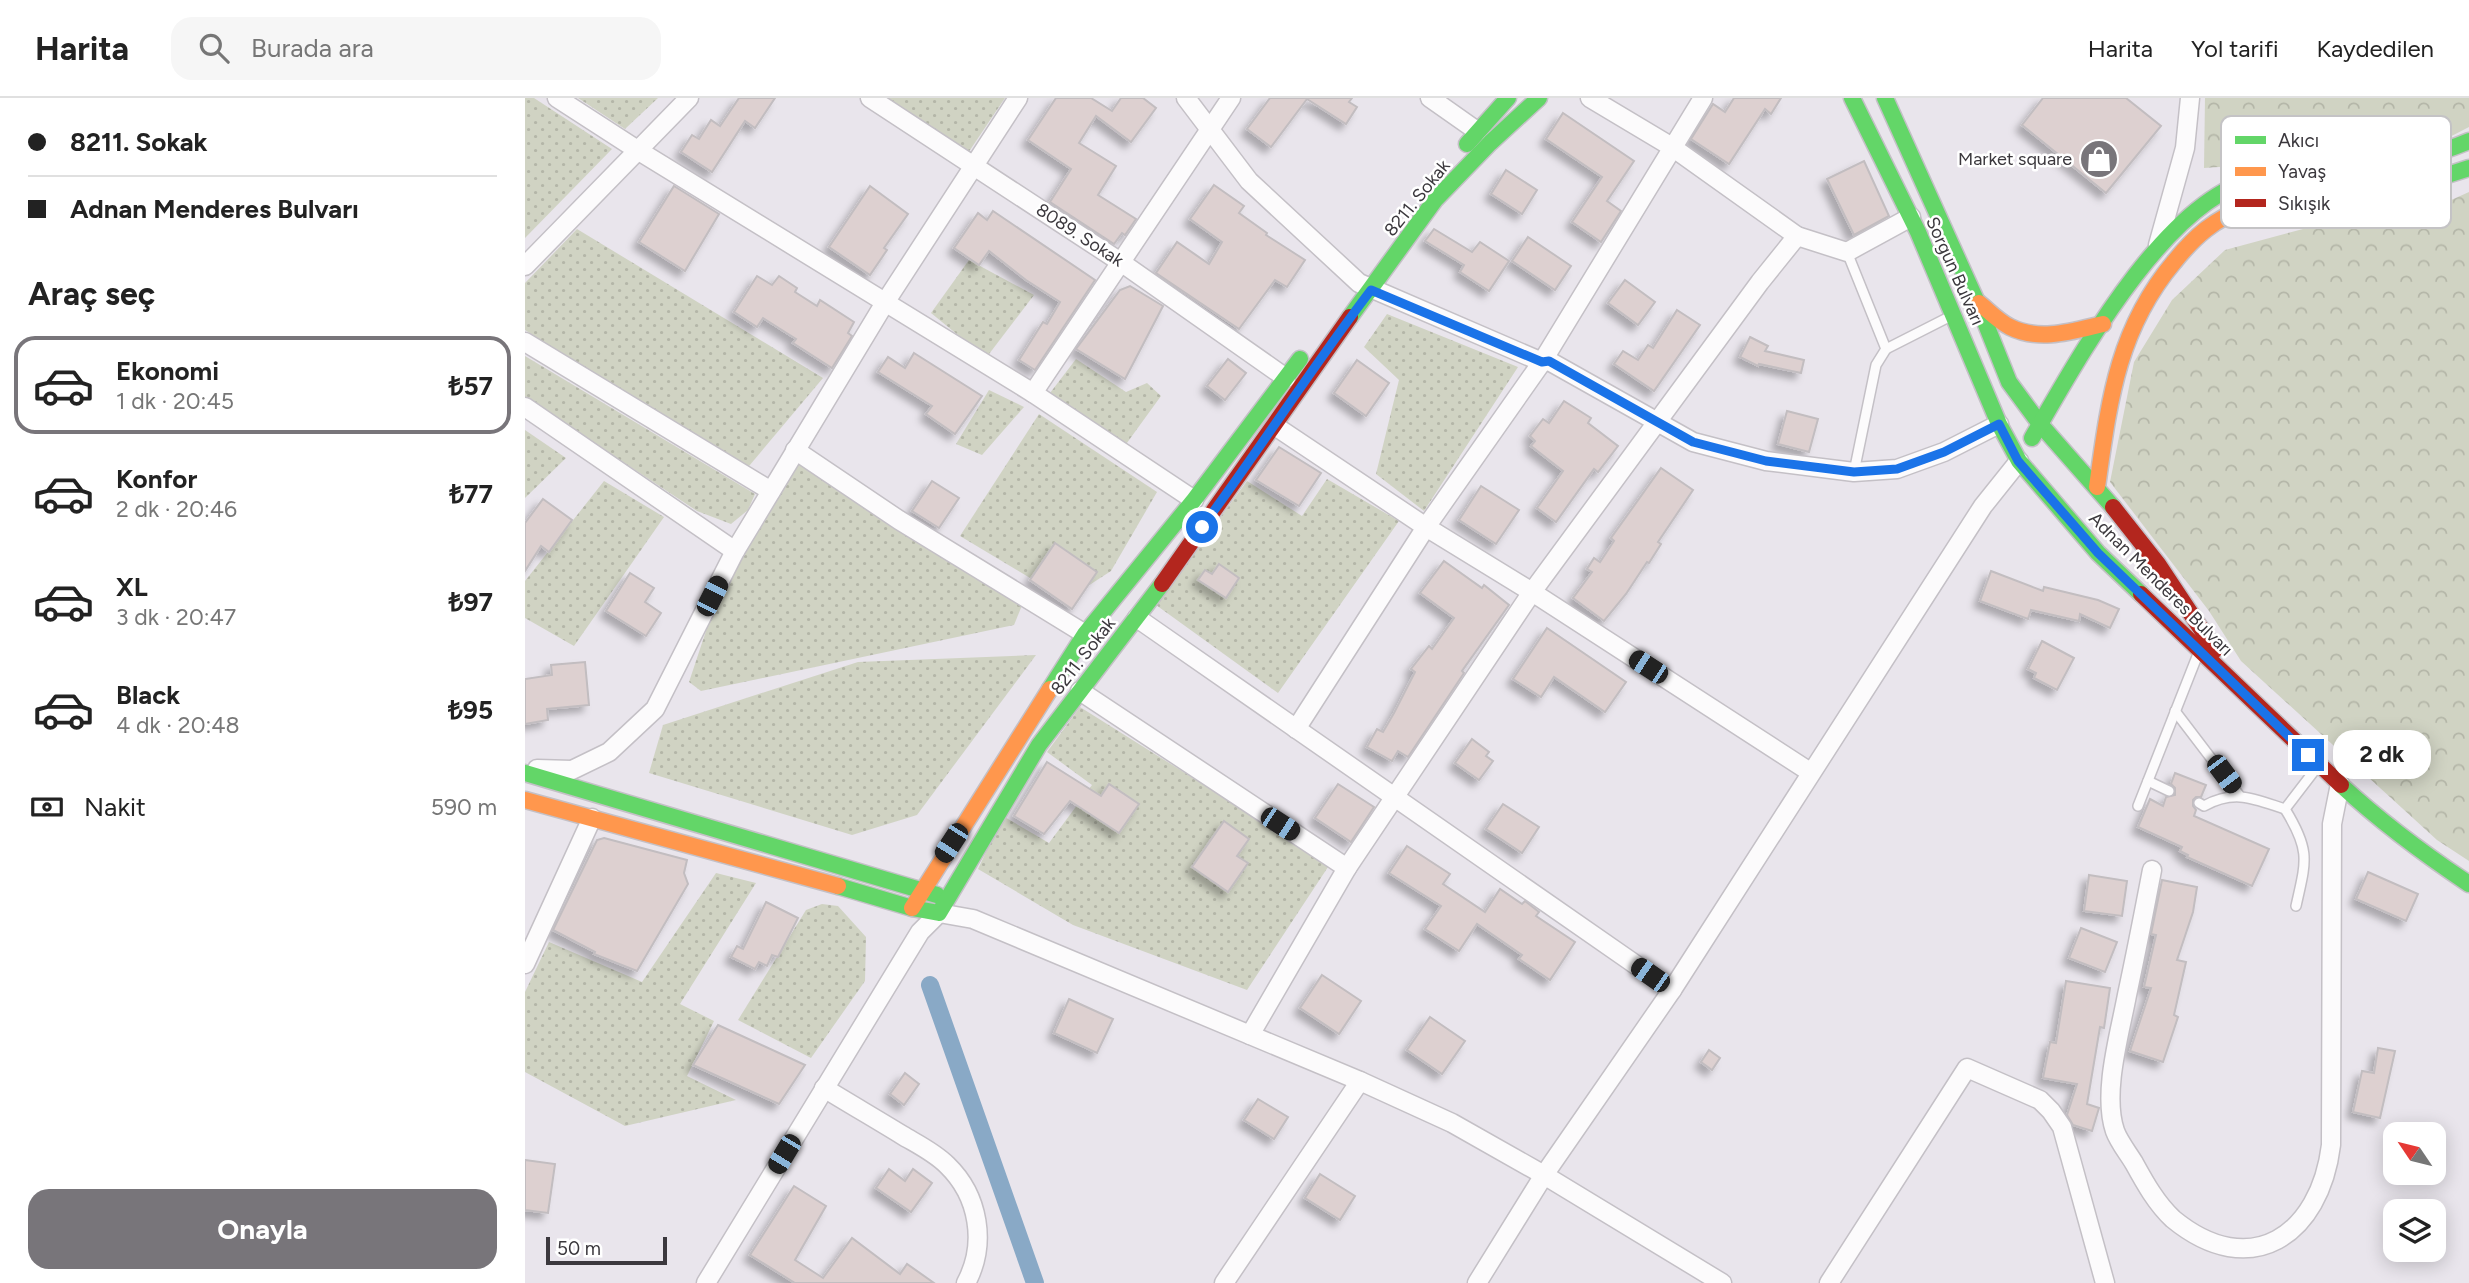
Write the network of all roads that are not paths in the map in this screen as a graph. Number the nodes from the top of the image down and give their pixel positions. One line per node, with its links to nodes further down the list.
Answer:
1 (557, 98): 20 (street)
2 (689, 98): 20 (street)
3 (870, 98): 21 (street, 8089. Sokak)
4 (1018, 98): 21 (street)
5 (1186, 98): 15 (street)
6 (1231, 98): 15 (street)
7 (1430, 98): 16 (street)
8 (1508, 98): 16 (main road)
9 (1539, 98): 32 (main road, 8211. Sokak)
10 (1590, 98): 18 (street)
11 (1703, 98): 18 (street)
12 (1853, 98): 25 (main road, Sorgun Bulvarı)
13 (2190, 98): 28 (street)
14 (1893, 101): 34 (main road, Sorgun Bulvarı)
15 (1209, 129): 30 (street); 32 (street)
16 (1477, 131): 32 (main road)
17 (2469, 141): 19 (main road)
18 (1672, 147): 27 (street); 39 (street)
19 (2451, 150)
20 (639, 151): 31 (street); 33 (street)
21 (974, 166): 30 (street, 8089. Sokak); 33 (street)
22 (2469, 168): 23 (main road)
23 (2451, 174)
24 (2221, 193): 28 (main road)
25 (1911, 217): 29 (street); 35 (main road, Sorgun Bulvarı)
26 (2221, 220): 50 (main road)
27 (1797, 236): 29 (street); 43 (street)
28 (2157, 249): 36 (main road)
29 (1846, 252): 38 (lane)
30 (1122, 263): 40 (street, 8089. Sokak); 41 (street)
31 (525, 266)
32 (1365, 286): 39 (street); 40 (main road); 46 (main road, 8211. Sokak)
33 (886, 301): 41 (street); 47 (street)
34 (1977, 302): 36 (main road); 45 (main road, Sorgun Bulvarı)
35 (1954, 314): 38 (lane); 44 (main road, Sorgun Bulvarı)
36 (2103, 324): 45 (main road)
37 (525, 342): 51 (street)
38 (1886, 349): 49 (lane)
39 (1542, 362): 43 (street); 54 (street)
40 (1286, 378): 52 (main road)
41 (1033, 393): 52 (street)
42 (525, 407): 55 (street)
43 (1657, 422): 49 (street); 56 (street)
44 (1999, 424): 48 (main road, Sorgun Bulvarı); 49 (street)
45 (2040, 424): 48 (main road); 50 (main road, Adnan Menderes Bulvarı)
46 (1275, 426): 54 (street); 57 (main road, 8211. Sokak)
47 (795, 450): 51 (street); 58 (street)
48 (2018, 461): 53 (main road, Adnan Menderes Bulvarı); 66 (street)
49 (1854, 472)
50 (2097, 487): 53 (main road); 60 (main road, Adnan Menderes Bulvarı)
51 (771, 491): 55 (street)
52 (1194, 500): 58 (main road)
53 (2057, 506): 59 (main road, Adnan Menderes Bulvarı)
54 (1426, 527): 56 (street); 63 (street)
55 (735, 551): 65 (street)
56 (1532, 592): 66 (street); 71 (street)
57 (1137, 618): 61 (main road, 8211. Sokak); 63 (street)
58 (1085, 634): 80 (main road)
59 (2200, 650): 60 (main road, Adnan Menderes Bulvarı); 62 (lane)
60 (2239, 687): 64 (main road, Adnan Menderes Bulvarı)
61 (1080, 691): 77 (street); 81 (main road, 8211. Sokak)
62 (2175, 711): 67 (lane); 70 (lane)
63 (1296, 729): 71 (street)
64 (2319, 764): 68 (main road, Adnan Menderes Bulvarı); 75 (lane)
65 (525, 771): 80 (main road)
66 (1810, 772): 86 (street)
67 (2148, 782): 69 (lane); 74 (lane)
68 (2340, 784): 78 (street); 79 (main road, Adnan Menderes Bulvarı)
69 (2169, 791)
70 (2239, 795): 73 (lane); 75 (lane)
71 (1394, 798): 77 (street); 86 (street)
72 (525, 800): 76 (main road)
73 (2199, 803)
74 (2138, 806)
75 (2285, 809): 82 (lane)
76 (592, 818): 83 (main road); 85 (street)
77 (1347, 868): 87 (street)
78 (2153, 870)
79 (2469, 884)
80 (922, 890): 81 (main road); 83 (main road)
81 (942, 906): 83 (main road); 84 (street); 87 (street)
82 (2296, 906)
83 (912, 908): 84 (street)
84 (920, 932): 89 (street)
85 (525, 964)
86 (1672, 990): 90 (street)
87 (1250, 1035): 88 (street)
88 (1360, 1081): 90 (street); 93 (street)
89 (824, 1088): 91 (street); 92 (street)
90 (1544, 1175): 94 (street); 95 (street)
91 (706, 1283)
92 (966, 1283)
93 (1224, 1283)
94 (1477, 1283)
95 (1722, 1283)
96 (1829, 1283): 97 (street)
97 (2105, 1283)

